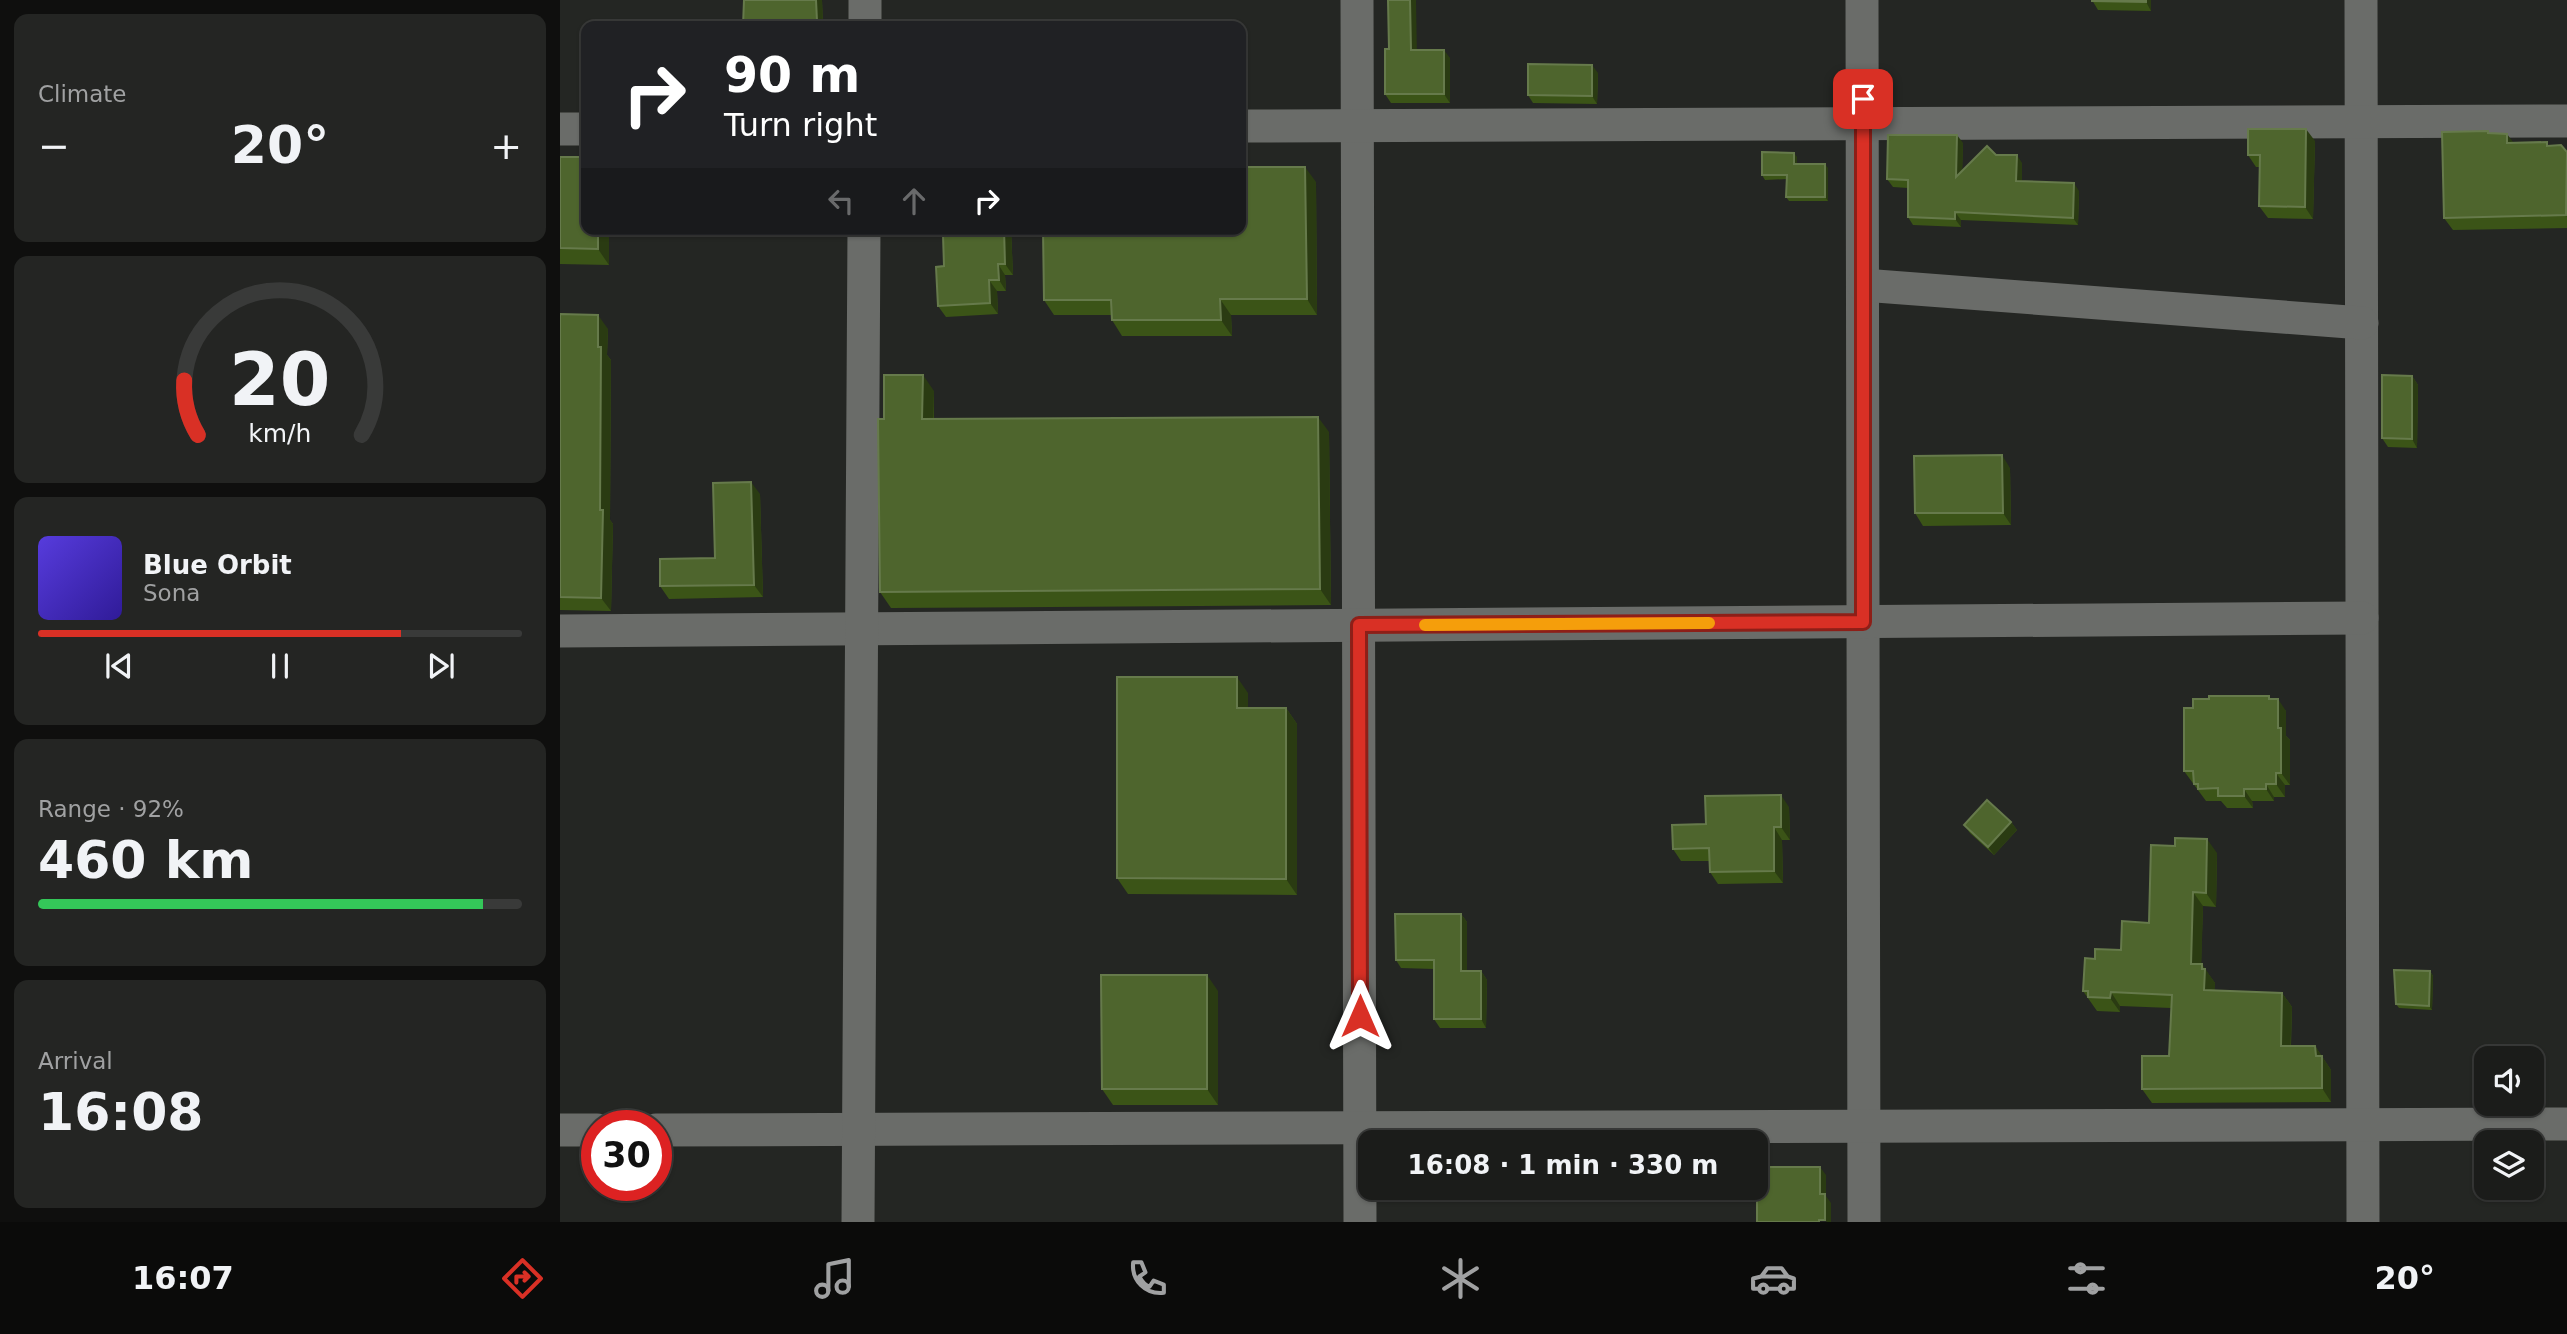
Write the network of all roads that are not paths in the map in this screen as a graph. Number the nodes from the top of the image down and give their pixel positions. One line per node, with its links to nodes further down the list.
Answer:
1 (865, 0): 5 (street)
2 (1357, 0): 10 (street)
3 (1862, 0): 8 (street)
4 (2361, 0): 7 (street)
5 (865, 21)
6 (2567, 121): 7 (street)
7 (2361, 122): 8 (street); 15 (street)
8 (1863, 124): 10 (street); 14 (street)
9 (1246, 126): 10 (street)
10 (1357, 126): 18 (street)
11 (560, 129): 12 (street)
12 (581, 129)
13 (864, 235): 19 (street)
14 (1863, 285): 15 (street); 17 (street)
15 (2361, 323): 16 (street)
16 (2362, 618): 17 (street); 22 (street)
17 (1863, 622): 18 (street); 23 (street)
18 (1359, 625): 19 (street); 24 (street)
19 (862, 629): 20 (street); 25 (street)
20 (560, 631)
21 (2567, 1124): 22 (street)
22 (2363, 1125): 23 (street); 32 (street)
23 (1863, 1126): 24 (street); 31 (street)
24 (1360, 1128): 25 (street); 30 (street)
25 (859, 1129): 28 (street); 29 (street)
26 (560, 1130): 27 (street)
27 (581, 1130)
28 (672, 1130)
29 (858, 1222)
30 (1360, 1222)
31 (1864, 1222)
32 (2363, 1222)

